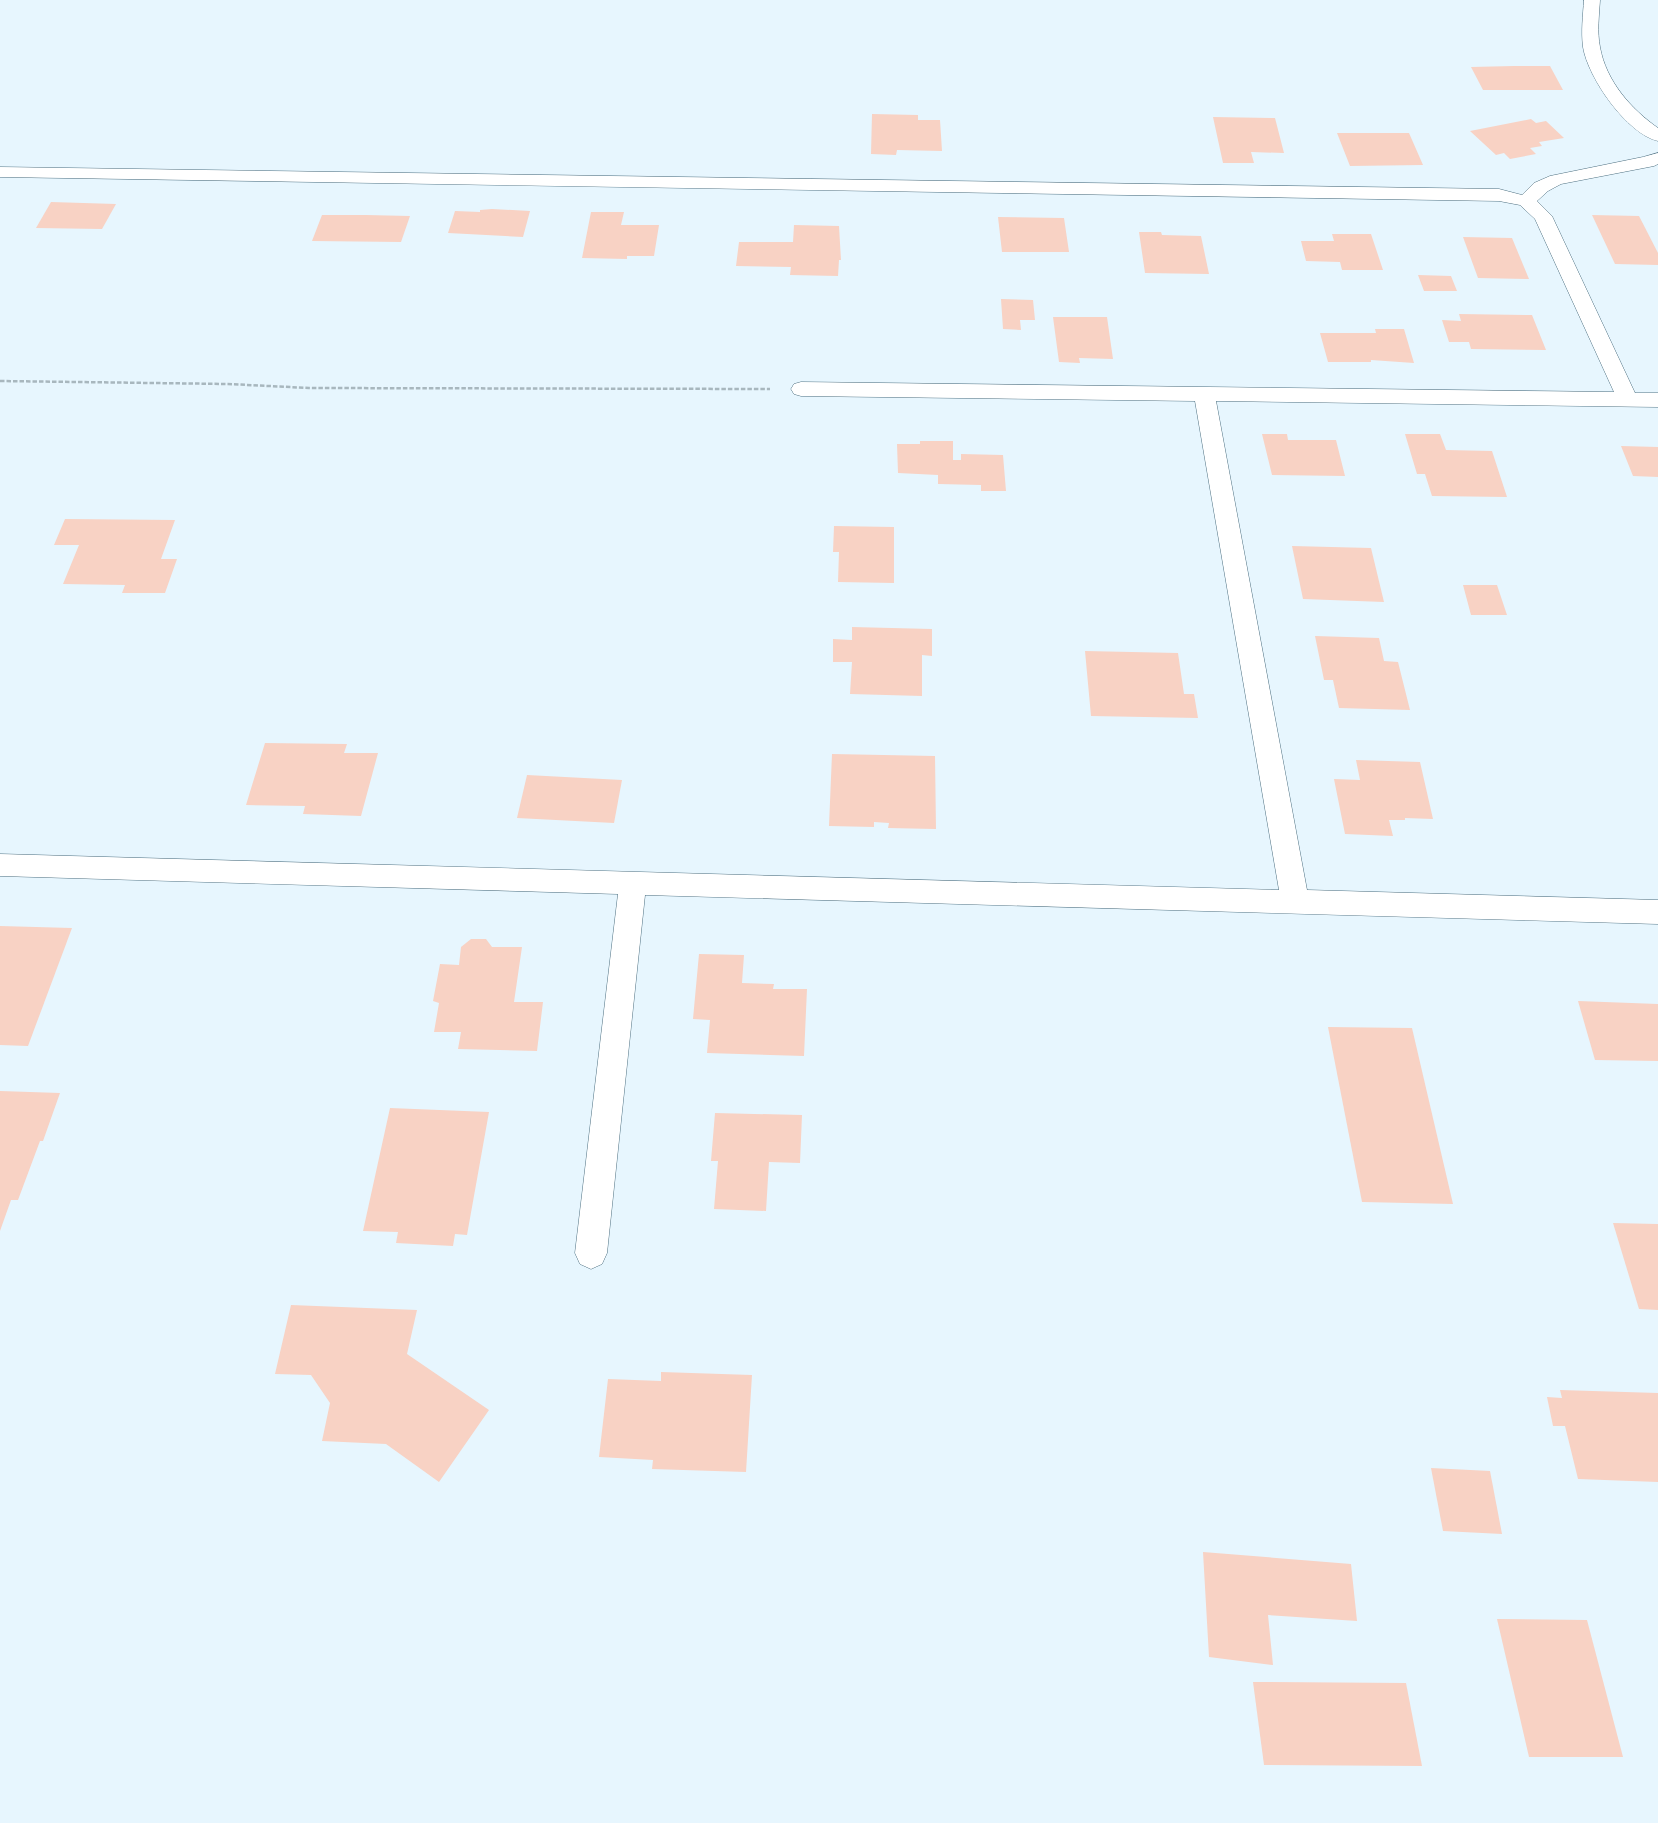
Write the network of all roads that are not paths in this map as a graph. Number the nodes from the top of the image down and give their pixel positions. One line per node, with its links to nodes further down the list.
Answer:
1 (1592, 0): 2 (street)
2 (1658, 136)
3 (1658, 158): 5 (street)
4 (0, 172): 5 (street)
5 (1526, 201): 8 (street)
6 (801, 389): 7 (street)
7 (1204, 394): 8 (street); 12 (street)
8 (1626, 399): 9 (street)
9 (1658, 400)
10 (0, 865): 11 (street)
11 (633, 884): 12 (street); 14 (street)
12 (1295, 902): 13 (street)
13 (1658, 912)
14 (591, 1253)

